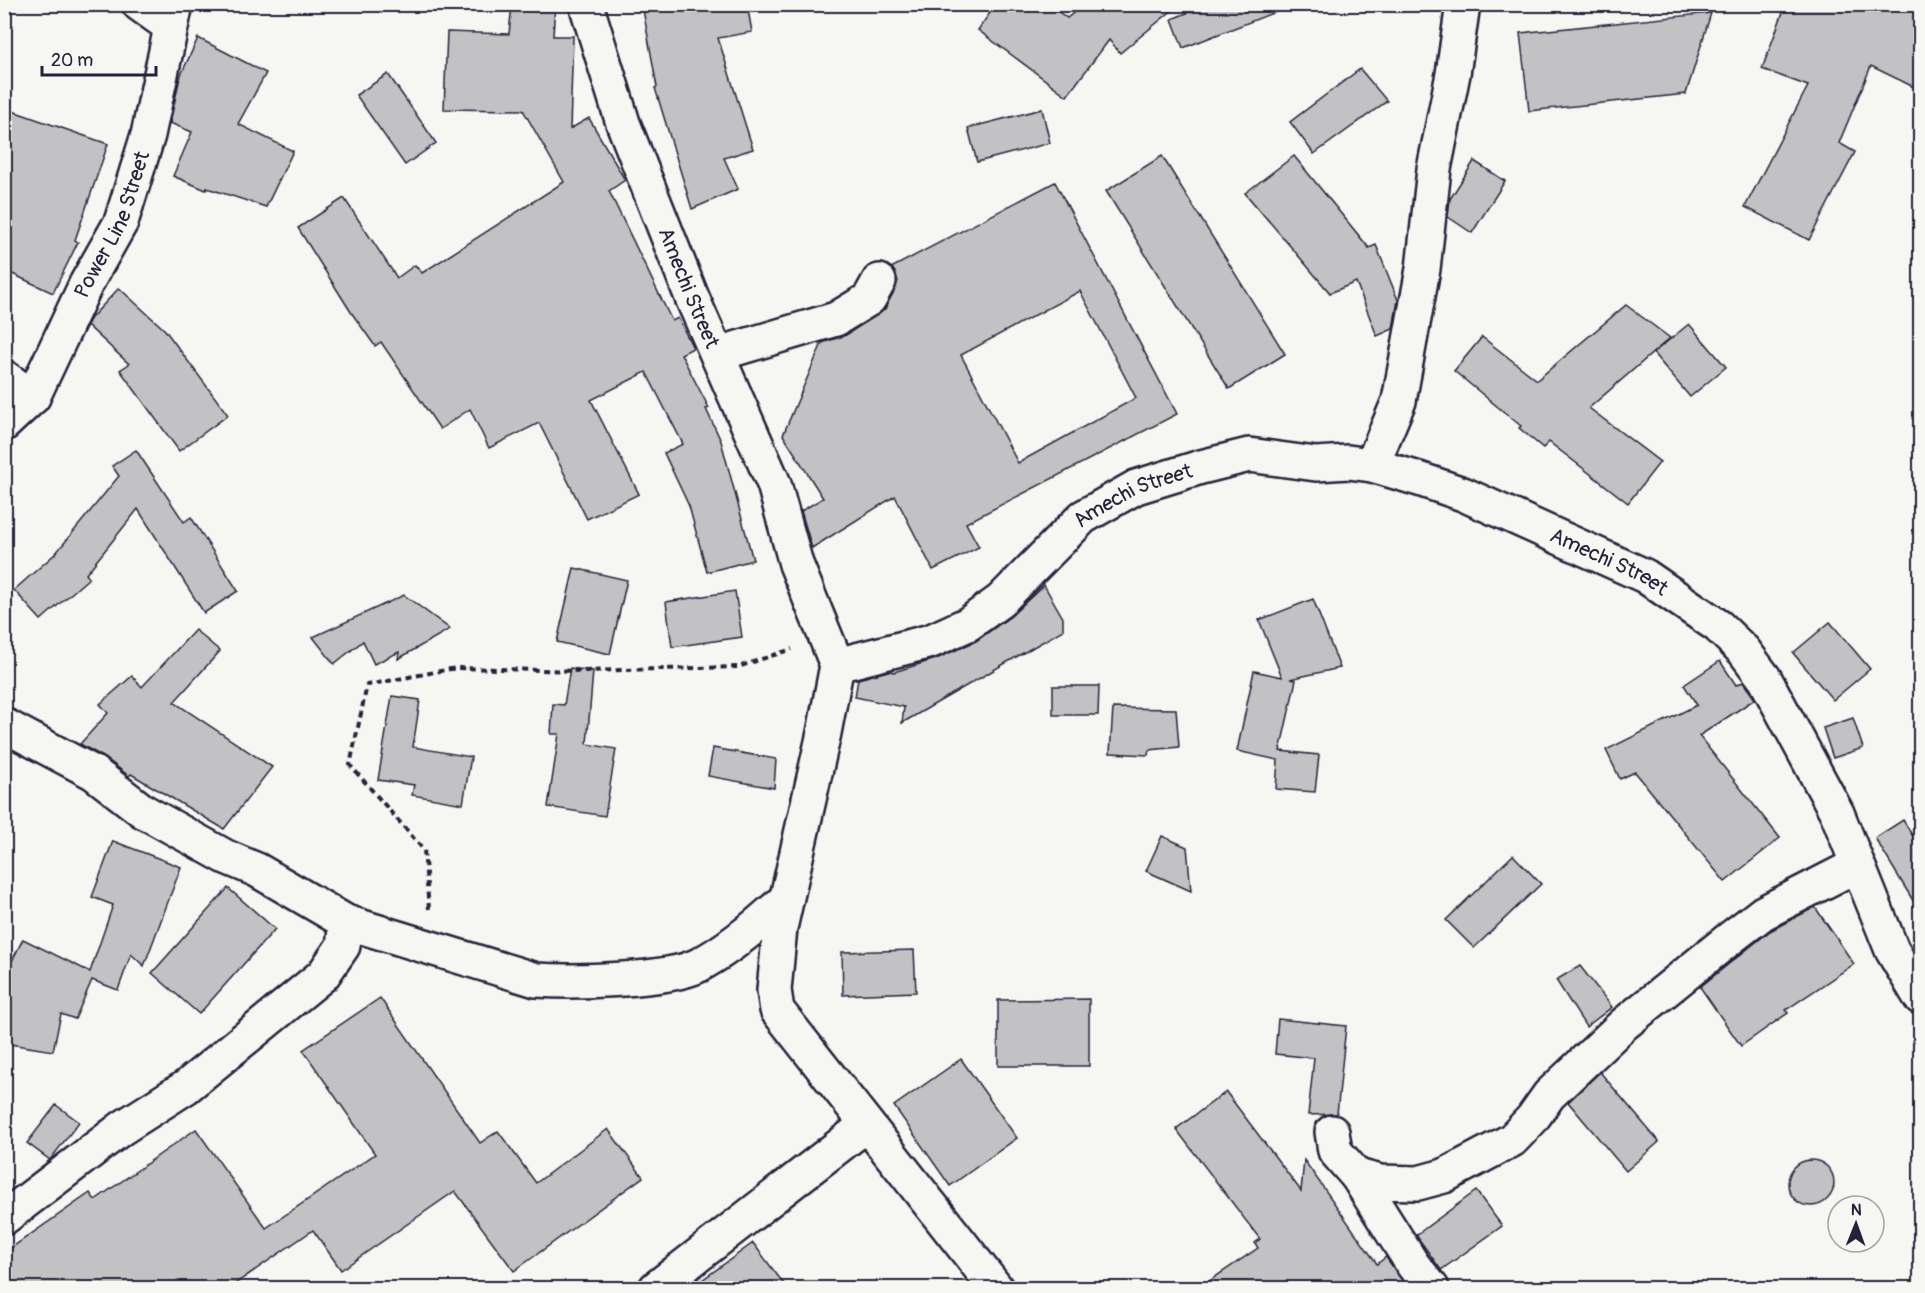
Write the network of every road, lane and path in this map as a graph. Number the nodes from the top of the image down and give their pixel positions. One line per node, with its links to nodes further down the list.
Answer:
1 (139, 4): 4 (street)
2 (586, 4): 6 (street, Amechi Street)
3 (1462, 4): 10 (street)
4 (173, 15): 8 (street, Power Line Street)
5 (879, 281): 6 (street)
6 (718, 354): 11 (street, Amechi Street)
7 (4, 377): 8 (street)
8 (33, 397): 9 (street, Power Line Street)
9 (4, 424)
10 (1372, 465): 11 (street, Amechi Street); 13 (street, Amechi Street)
11 (832, 651): 14 (street); 16 (path)
12 (4, 725): 15 (street)
13 (1857, 865): 17 (street, Amechi Street); 20 (street)
14 (786, 899): 16 (street); 18 (street)
15 (346, 922): 16 (street); 21 (street)
16 (432, 948)
17 (1920, 998)
18 (866, 1125): 22 (street); 23 (street)
19 (1332, 1132): 20 (street)
20 (1357, 1176): 24 (street)
21 (4, 1218)
22 (656, 1288)
23 (996, 1288)
24 (1432, 1288)

